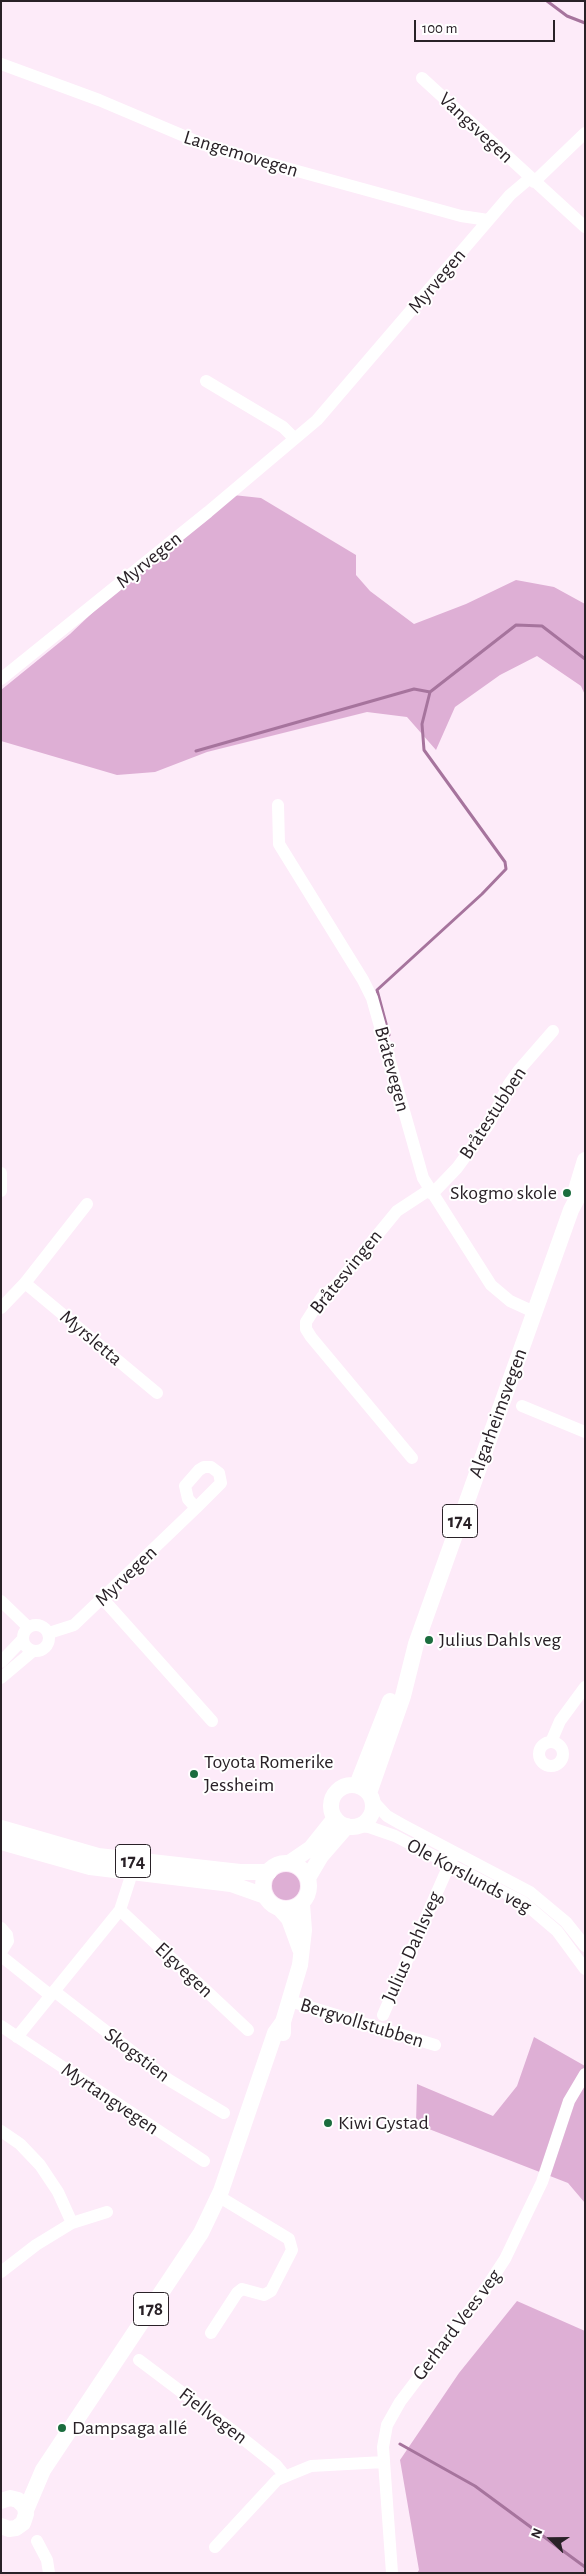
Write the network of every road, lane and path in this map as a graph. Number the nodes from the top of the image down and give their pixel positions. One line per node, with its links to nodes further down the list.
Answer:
1 (1, 64): 5 (street, Langemovegen)
2 (422, 78): 4 (street, Vangsvegen)
3 (585, 133): 4 (street, Myrvegen)
4 (532, 180): 5 (street, Myrvegen); 6 (street)
5 (488, 220): 8 (street, Myrvegen)
6 (585, 227)
7 (206, 381): 8 (street)
8 (294, 438): 9 (street, Myrvegen)
9 (1, 679)
10 (278, 805): 16 (street, Bråtevegen)
11 (554, 1030): 16 (street, Bråtestubben)
12 (585, 1160): 18 (main road, Algarheimsvegen / 174)
13 (1, 1173): 15 (street)
14 (585, 1183): 18 (main road, Algarheimsvegen / 174)
15 (1, 1192)
16 (430, 1192): 21 (street, Bråtevegen); 25 (street, Bråtesvingen)
17 (87, 1204): 19 (street)
18 (571, 1210): 21 (main road, Algarheimsvegen / 174)
19 (25, 1283): 20 (street); 22 (street, Myrsletta)
20 (1, 1308)
21 (534, 1312): 37 (main road, Algarheimsvegen / 174)
22 (157, 1392)
23 (522, 1406): 24 (street)
24 (584, 1433)
25 (412, 1458)
26 (196, 1508): 27 (street, Myrvegen)
27 (103, 1599): 30 (street, Myrvegen); 35 (street)
28 (1, 1601): 29 (street)
29 (25, 1633): 30 (street); 31 (street); 32 (street)
30 (49, 1633): 31 (street)
31 (33, 1651): 33 (street)
32 (1, 1662)
33 (1, 1678)
34 (585, 1687): 36 (street)
35 (212, 1721)
36 (551, 1742)
37 (366, 1793): 38 (main road, 174); 38 (main road); 41 (street, Ole Korslunds veg)
38 (346, 1823): 41 (street, Ole Korslunds veg); 42 (main road, 174); 45 (main road, 174)
39 (1, 1828): 43 (main road, 174)
40 (1, 1842): 44 (main road, 174)
41 (452, 1857): 51 (street, Ole Korslunds veg); 54 (street, Ole Korslunds veg); 57 (street, Julius Dahlsveg)
42 (289, 1863): 43 (main road, 174); 45 (main road)
43 (268, 1872): 46 (main road)
44 (132, 1873): 46 (main road, 174); 49 (street)
45 (308, 1878): 47 (main road, 174)
46 (265, 1896): 48 (main road, 174)
47 (302, 1904): 48 (main road); 52 (main road, 178)
48 (280, 1909): 52 (main road, 178)
49 (120, 1910): 55 (street); 59 (street, Elgvegen)
50 (1, 1928): 53 (street)
51 (585, 1946)
52 (300, 1951): 56 (main road, 178)
53 (1, 1954): 55 (street, Skogstien)
54 (585, 1969)
55 (52, 1993): 60 (street); 63 (street, Skogstien)
56 (290, 2001): 61 (street, Bergvollstubben); 66 (main road, 178)
57 (383, 2015)
58 (1, 2026): 60 (street, Myrtangvegen)
59 (248, 2030)
60 (17, 2037): 65 (street, Myrtangvegen)
61 (435, 2045)
62 (582, 2081): 72 (street, Gerhard Vees veg)
63 (224, 2113)
64 (1, 2131): 68 (street)
65 (204, 2161)
66 (218, 2196): 70 (street); 73 (main road, 178)
67 (107, 2212): 68 (street)
68 (72, 2223): 69 (street)
69 (1, 2272)
70 (211, 2333)
71 (138, 2360): 74 (street, Fjellvegen)
72 (384, 2462): 74 (street); 81 (street, Gerhard Vees veg)
73 (44, 2470): 75 (main road, 178); 76 (main road, 178)
74 (285, 2476): 79 (street)
75 (5, 2499): 76 (main road, 178)
76 (26, 2510): 77 (main road, 178)
77 (5, 2531)
78 (38, 2541): 80 (street)
79 (215, 2547)
80 (50, 2573)
81 (392, 2573)

